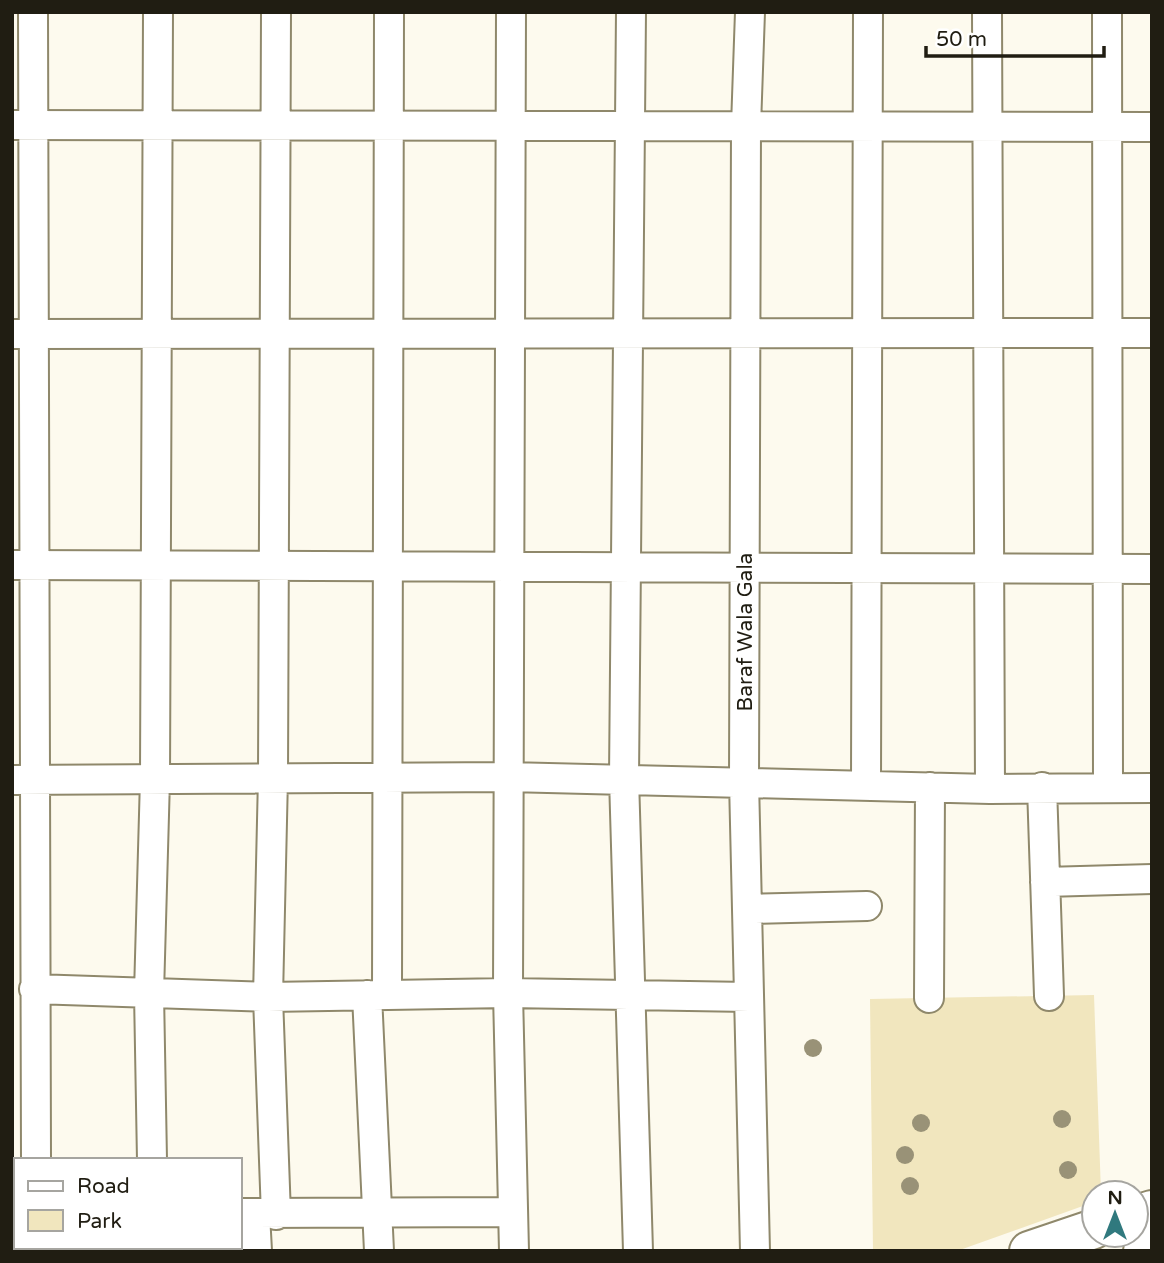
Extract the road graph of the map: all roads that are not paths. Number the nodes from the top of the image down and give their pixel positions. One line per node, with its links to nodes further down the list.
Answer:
1 (33, 12): 11 (street)
2 (158, 12): 12 (street)
3 (276, 12): 13 (street)
4 (389, 12): 14 (street)
5 (511, 12): 15 (street)
6 (631, 12): 16 (street)
7 (750, 12): 17 (street, Baraf Wala Gala)
8 (868, 12): 18 (street)
9 (987, 12): 19 (street)
10 (1107, 12): 20 (street)
11 (24, 124): 12 (street); 28 (street)
12 (158, 124): 13 (street); 29 (street)
13 (276, 125): 14 (street); 30 (street)
14 (389, 125): 15 (street); 31 (street)
15 (511, 125): 16 (street); 32 (street)
16 (629, 125): 17 (street); 22 (street)
17 (746, 126): 18 (street); 23 (street, Baraf Wala Gala)
18 (867, 126): 19 (street); 24 (street)
19 (985, 127): 20 (street); 25 (street)
20 (1106, 127): 21 (street); 26 (street)
21 (1152, 127)
22 (628, 333): 23 (street); 32 (street); 38 (street)
23 (746, 333): 24 (street); 39 (street, Baraf Wala Gala)
24 (866, 333): 25 (street); 40 (street)
25 (987, 333): 26 (street); 43 (street)
26 (1105, 333): 27 (street); 41 (street)
27 (1152, 333)
28 (24, 334): 29 (street); 35 (street)
29 (157, 334): 30 (street); 33 (street)
30 (275, 334): 31 (street); 36 (street)
31 (388, 334): 32 (street); 34 (street)
32 (510, 334): 37 (street)
33 (154, 564): 35 (street); 36 (street); 48 (street)
34 (390, 564): 36 (street); 37 (street); 44 (street)
35 (23, 565): 49 (street)
36 (274, 565): 46 (street)
37 (509, 565): 38 (street); 45 (street)
38 (626, 568): 39 (street); 47 (street)
39 (745, 568): 40 (street); 50 (street, Baraf Wala Gala)
40 (866, 568): 43 (street); 51 (street)
41 (1107, 568): 42 (street); 43 (street); 54 (street)
42 (1152, 569)
43 (988, 570): 56 (street)
44 (388, 776): 45 (street); 46 (street); 64 (street)
45 (508, 776): 47 (street); 63 (street)
46 (273, 777): 48 (street); 66 (street)
47 (624, 778): 50 (street); 67 (street)
48 (155, 779): 49 (street); 62 (street)
49 (23, 780): 61 (street)
50 (744, 781): 51 (street); 60 (street, Baraf Wala Gala)
51 (866, 786): 52 (street)
52 (930, 787): 56 (street); 69 (street)
53 (1042, 787): 54 (street); 56 (street); 58 (street)
54 (1108, 787): 55 (street)
55 (1152, 788)
56 (990, 789)
57 (1152, 879): 58 (street)
58 (1045, 882): 65 (street)
59 (867, 906): 60 (street)
60 (747, 909): 68 (street, Baraf Wala Gala)
61 (34, 989): 62 (street); 70 (street)
62 (149, 993): 66 (street); 71 (street)
63 (508, 993): 64 (street); 67 (street); 73 (street)
64 (377, 994): 66 (street); 72 (street)
65 (1049, 996)
66 (268, 997): 74 (street)
67 (631, 997): 68 (street); 80 (street)
68 (749, 997): 81 (street, Baraf Wala Gala)
69 (929, 998)
70 (36, 1158)
71 (152, 1158)
72 (376, 1211): 73 (street); 74 (street); 78 (street)
73 (513, 1212): 79 (street)
74 (257, 1214): 77 (street)
75 (1080, 1234): 82 (main road)
76 (1152, 1248): 83 (main road)
77 (257, 1251)
78 (379, 1251)
79 (514, 1251)
80 (638, 1251)
81 (755, 1251)
82 (1029, 1251)
83 (1143, 1251)

